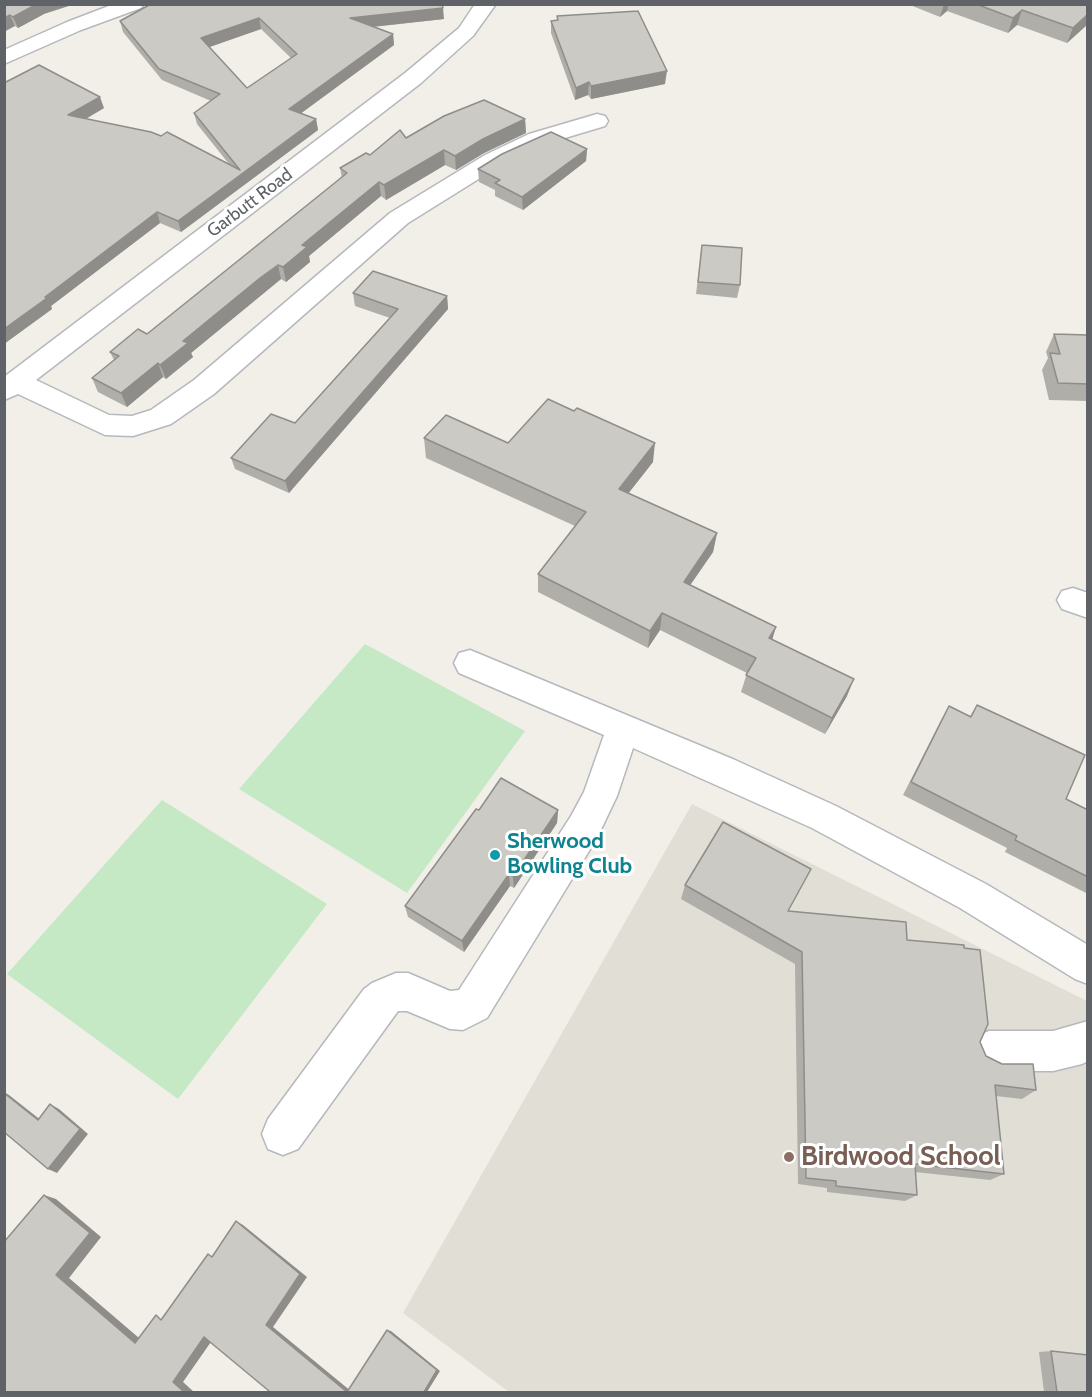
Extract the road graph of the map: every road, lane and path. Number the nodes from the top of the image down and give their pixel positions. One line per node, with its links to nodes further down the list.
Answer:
1 (134, 4): 3 (street)
2 (486, 4): 5 (street, Garbutt Road)
3 (4, 58)
4 (597, 121): 5 (street)
5 (10, 386)
6 (470, 663): 7 (street)
7 (623, 729): 8 (street); 11 (street)
8 (1088, 966)
9 (1088, 1040): 10 (street)
10 (989, 1051)
11 (283, 1134)

